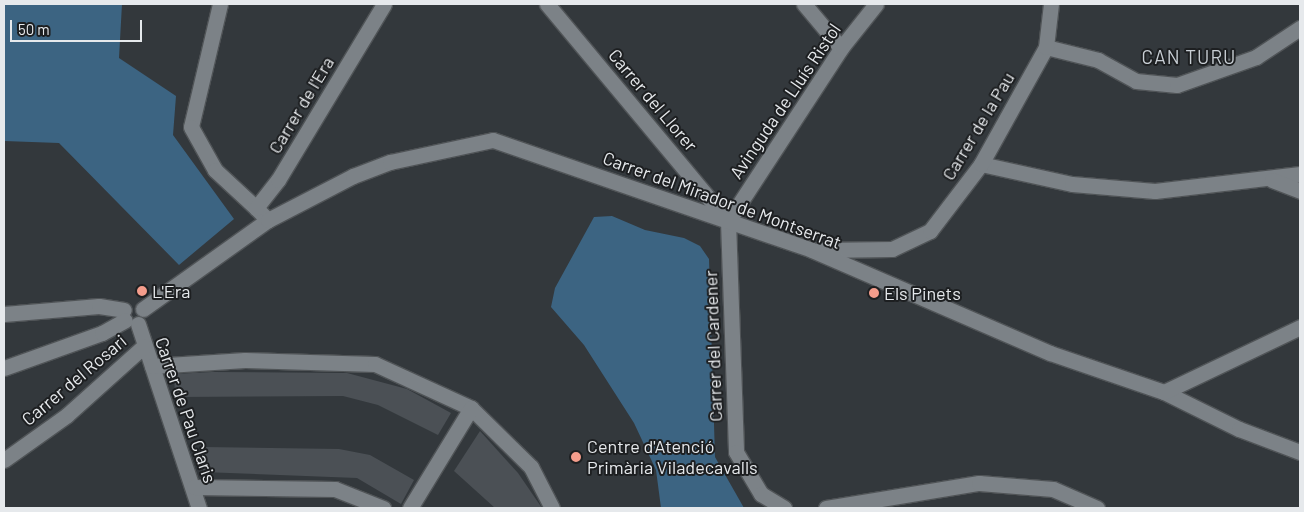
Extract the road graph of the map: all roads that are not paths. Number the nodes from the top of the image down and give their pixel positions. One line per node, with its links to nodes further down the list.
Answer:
1 (220, 4): 14 (street)
2 (384, 4): 14 (street, Carrer de l'Era)
3 (547, 4): 16 (street, Carrer del Llorer)
4 (804, 4): 9 (street)
5 (876, 4): 9 (street, Avinguda de Lluís Ristol)
6 (1051, 4): 8 (street, Carrer de la Pau)
7 (1300, 28): 8 (street)
8 (1046, 47): 10 (street, Carrer de la Pau)
9 (842, 48): 16 (street, Avinguda de Lluís Ristol)
10 (981, 164): 12 (street); 17 (street, Carrer de la Pau)
11 (1300, 174): 12 (street)
12 (1272, 180): 13 (street)
13 (1300, 191)
14 (256, 208): 15 (street)
15 (268, 220): 16 (street, Carrer del Mirador de Montserrat); 19 (street, Carrer del Mirador de Montserrat)
16 (728, 222): 17 (street, Carrer del Mirador de Montserrat); 33 (street, Carrer del Cardener)
17 (812, 250): 24 (street, Carrer del Mirador de Montserrat)
18 (4, 314): 19 (street)
19 (129, 318): 21 (street, Carrer de Pau Claris); 23 (street)
20 (1300, 327): 24 (street)
21 (144, 346): 22 (street, Carrer de Pau Claris); 27 (street, Carrer del Rosari)
22 (152, 366): 25 (street); 28 (street, Carrer de Pau Claris)
23 (4, 368)
24 (1164, 392): 26 (street, Carrer del Mirador de Montserrat)
25 (471, 408): 31 (street); 32 (street)
26 (1300, 452)
27 (4, 460)
28 (194, 487): 29 (street, Carrer de Pau Claris); 30 (street)
29 (199, 508)
30 (383, 508)
31 (410, 508)
32 (552, 508)
33 (784, 508)
34 (826, 508): 35 (street)
35 (1097, 508)

